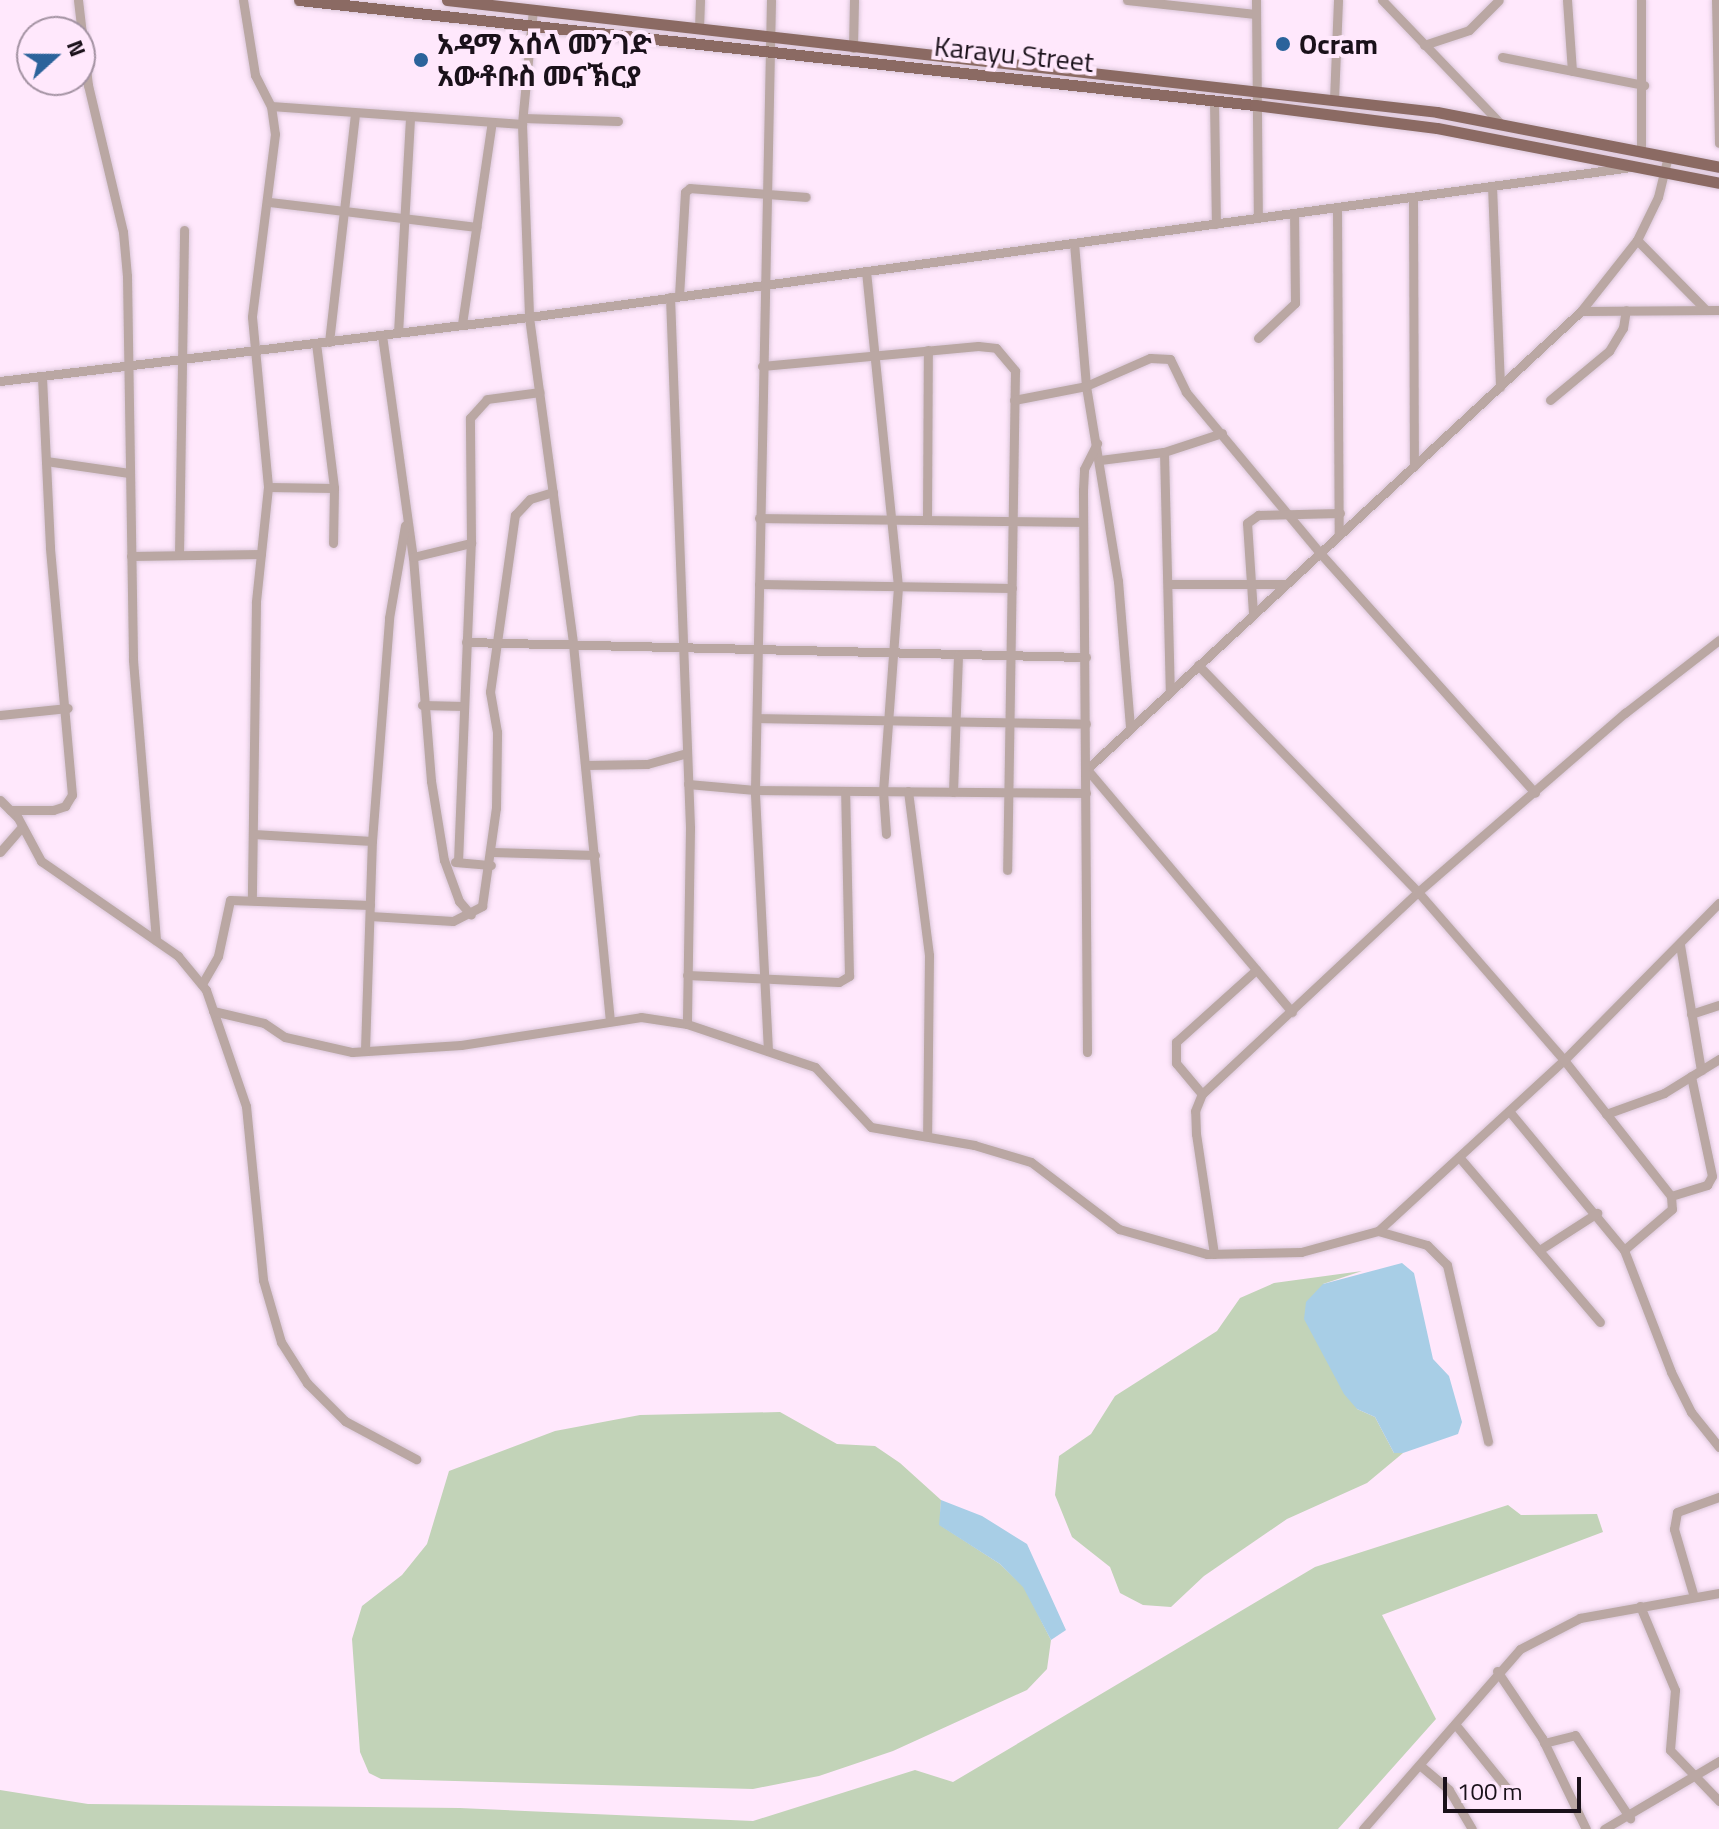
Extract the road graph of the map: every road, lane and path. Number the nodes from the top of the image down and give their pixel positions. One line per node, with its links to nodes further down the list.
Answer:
1 (78, 0): 81 (street)
2 (243, 0): 34 (street)
3 (299, 0): 21 (main road, Karayu Street)
4 (447, 0): 16 (main road, Karayu Street)
5 (700, 0): 22 (street)
6 (771, 0): 23 (street)
7 (854, 0): 25 (street)
8 (1127, 0): 17 (street)
9 (1256, 0): 20 (street)
10 (1338, 0): 32 (street)
11 (1382, 0): 24 (street)
12 (1499, 0): 24 (street)
13 (1567, 0): 28 (street)
14 (1641, 0): 29 (street)
15 (1716, 0): 41 (street)
16 (487, 2): 19 (main road, Karayu Street)
17 (1197, 4): 20 (street)
18 (565, 6): 19 (main road, Karayu Street); 22 (main road, Karayu Street)
19 (533, 9): 21 (street)
20 (1255, 14): 30 (street)
21 (530, 26): 26 (main road, Karayu Street); 37 (street)
22 (699, 29): 23 (main road, Karayu Street)
23 (770, 36): 25 (main road, Karayu Street); 26 (street)
24 (1424, 45): 40 (street)
25 (853, 48): 30 (main road, Karayu Street)
26 (770, 51): 31 (main road, Karayu Street); 49 (street)
27 (1502, 57): 28 (street)
28 (1572, 71): 29 (street)
29 (1644, 85): 42 (street)
30 (1255, 90): 32 (main road, Karayu Street); 33 (street)
31 (1214, 100): 33 (main road, Karayu Street); 58 (street)
32 (1334, 100): 40 (main road, Karayu Street)
33 (1255, 105): 44 (main road, Karayu Street); 57 (street)
34 (271, 106): 35 (street); 52 (street)
35 (355, 115): 36 (street); 54 (street)
36 (410, 120): 39 (street); 56 (street)
37 (522, 121): 38 (street); 39 (street); 70 (street)
38 (618, 121)
39 (492, 122): 59 (street)
40 (1501, 124): 42 (main road, Karayu Street)
41 (1719, 143)
42 (1641, 151): 43 (main road, Karayu Street)
43 (1668, 156): 45 (main road, Karayu Street); 46 (street)
44 (1640, 166): 46 (main road, Karayu Street); 48 (street)
45 (1719, 167)
46 (1667, 171): 47 (main road, Karayu Street); 61 (street)
47 (1719, 183)
48 (1492, 186): 51 (street); 86 (street)
49 (765, 194): 50 (street); 64 (street); 65 (street)
50 (806, 197)
51 (1413, 197): 53 (street); 95 (street)
52 (270, 202): 54 (street); 77 (street)
53 (1337, 207): 55 (street); 101 (street)
54 (343, 210): 56 (street); 75 (street)
55 (1294, 213): 57 (street); 74 (street)
56 (404, 217): 59 (street); 72 (street)
57 (1258, 218): 58 (street)
58 (1216, 224): 62 (street)
59 (476, 227): 71 (street)
60 (184, 230): 80 (street)
61 (1637, 240): 66 (street); 69 (street)
62 (1074, 243): 63 (street); 85 (street)
63 (866, 271): 64 (street); 79 (street)
64 (764, 284): 65 (street); 82 (street)
65 (674, 297): 70 (street); 127 (street)
66 (1705, 309): 67 (street); 68 (street)
67 (1626, 310): 69 (street); 89 (street)
68 (1719, 310)
69 (1581, 311): 86 (street)
70 (529, 317): 71 (street); 87 (street)
71 (462, 324): 72 (street)
72 (398, 333): 73 (street)
73 (382, 335): 75 (street); 100 (street)
74 (1258, 338)
75 (329, 342): 76 (street)
76 (316, 343): 77 (street); 98 (street)
77 (251, 350): 80 (street); 97 (street)
78 (928, 350): 79 (street); 88 (street); 105 (street)
79 (878, 354): 82 (street); 104 (street)
80 (183, 358): 81 (street); 113 (street)
81 (127, 366): 83 (street); 96 (street)
82 (762, 366): 103 (street)
83 (42, 376): 84 (street); 94 (street)
84 (0, 381)
85 (1086, 386): 88 (street); 90 (street); 91 (street)
86 (1500, 387): 95 (street)
87 (540, 392): 99 (street); 110 (street)
88 (1014, 400): 106 (street)
89 (1550, 400)
90 (1222, 433): 92 (street); 102 (street)
91 (1097, 443): 93 (street); 107 (street)
92 (1164, 452): 93 (street); 117 (street)
93 (1100, 460): 144 (street)
94 (46, 461): 96 (street); 137 (street)
95 (1414, 466): 108 (street)
96 (129, 473): 114 (street)
97 (268, 487): 98 (street); 112 (street)
98 (334, 488): 109 (street)
99 (553, 492): 125 (street); 126 (street)
100 (407, 513): 115 (street); 162 (street)
101 (1340, 513): 102 (street); 108 (street)
102 (1290, 515): 111 (street); 120 (street)
103 (759, 518): 104 (street); 116 (street)
104 (892, 520): 105 (street); 119 (street)
105 (927, 520): 106 (street)
106 (1013, 521): 107 (street); 121 (street)
107 (1083, 522): 132 (street)
108 (1339, 535): 111 (street)
109 (333, 543)
110 (471, 543): 115 (street); 124 (street)
111 (1320, 553): 118 (street); 156 (street)
112 (261, 554): 113 (street); 160 (street)
113 (179, 555): 114 (street)
114 (131, 556): 175 (street)
115 (413, 557): 135 (street)
116 (759, 584): 119 (street); 128 (street)
117 (1169, 584): 120 (street); 134 (street)
118 (1286, 584): 120 (street); 122 (street)
119 (898, 587): 121 (street); 129 (street)
120 (1250, 587): 122 (street)
121 (1012, 588): 131 (street)
122 (1253, 613): 133 (street)
123 (1719, 640): 156 (street)
124 (466, 642): 125 (street); 136 (street)
125 (496, 642): 126 (street); 164 (street)
126 (573, 644): 127 (street); 146 (street)
127 (683, 646): 128 (street); 145 (street)
128 (758, 649): 129 (street); 139 (street)
129 (894, 654): 130 (street); 140 (street)
130 (958, 655): 131 (street); 141 (street)
131 (1012, 656): 132 (street); 143 (street)
132 (1086, 657): 142 (street)
133 (1198, 665): 134 (street); 170 (street)
134 (1170, 691): 144 (street)
135 (422, 705): 136 (street); 166 (street)
136 (464, 706): 167 (street)
137 (68, 708): 138 (street); 158 (street)
138 (0, 715)
139 (757, 718): 140 (street); 149 (street)
140 (887, 721): 141 (street); 151 (street)
141 (955, 724): 143 (street); 153 (street)
142 (1086, 724): 143 (street); 147 (street)
143 (1011, 726): 154 (street)
144 (1130, 728): 147 (street)
145 (687, 753): 146 (street); 148 (street)
146 (586, 765): 165 (street)
147 (1087, 769): 155 (street); 177 (street)
148 (688, 784): 149 (street); 178 (street)
149 (755, 790): 150 (street); 179 (street)
150 (845, 791): 151 (street); 179 (street)
151 (883, 791): 152 (street); 161 (street)
152 (908, 791): 153 (street); 197 (street)
153 (953, 792): 154 (street)
154 (1010, 792): 155 (street); 169 (street)
155 (1086, 793): 189 (street)
156 (1535, 793): 170 (street)
157 (0, 800): 158 (street)
158 (10, 810): 159 (street)
159 (22, 827): 163 (street); 175 (street)
160 (253, 834): 162 (street); 171 (street)
161 (886, 834)
162 (372, 841): 173 (street)
163 (0, 852)
164 (492, 852): 165 (street); 168 (street)
165 (595, 855): 185 (street)
166 (444, 860): 167 (street); 174 (street)
167 (458, 862): 168 (street)
168 (491, 865): 174 (street)
169 (1007, 870)
170 (1418, 892): 183 (street); 190 (street)
171 (252, 899): 173 (street); 180 (street)
172 (1719, 903): 176 (street)
173 (370, 911): 174 (street); 187 (street)
174 (471, 915)
175 (156, 940): 180 (street)
176 (1680, 945): 184 (street); 190 (street)
177 (1256, 970): 183 (street); 194 (street)
178 (687, 975): 179 (street); 186 (street)
179 (765, 977): 188 (street)
180 (202, 984): 182 (street)
181 (1719, 1005): 184 (street)
182 (213, 1011): 187 (street); 208 (street)
183 (1292, 1012): 194 (street)
184 (1691, 1014): 192 (street)
185 (610, 1020): 186 (street); 187 (street)
186 (687, 1024): 188 (street)
187 (365, 1050)
188 (768, 1051): 197 (street)
189 (1087, 1052)
190 (1564, 1060): 195 (street); 196 (street)
191 (1718, 1063): 192 (street)
192 (1701, 1070): 193 (street)
193 (1691, 1076): 196 (street); 199 (street)
194 (1202, 1094): 204 (street)
195 (1509, 1111): 198 (street); 200 (street)
196 (1606, 1114): 199 (street)
197 (927, 1136): 204 (street)
198 (1459, 1157): 201 (street); 202 (street)
199 (1671, 1196): 203 (street)
200 (1597, 1213): 202 (street); 203 (street)
201 (1378, 1231): 204 (street); 206 (street)
202 (1541, 1249): 205 (street)
203 (1624, 1250): 207 (street)
204 (1214, 1254)
205 (1600, 1322)
206 (1488, 1441)
207 (1719, 1447)
208 (416, 1459)
209 (1718, 1493): 211 (street)
210 (1719, 1593): 211 (street)
211 (1694, 1597): 212 (street)
212 (1640, 1606): 213 (street); 218 (street)
213 (1497, 1671): 214 (street); 215 (street)
214 (1455, 1724): 217 (street); 219 (street)
215 (1544, 1743): 221 (street); 224 (street)
216 (1719, 1761): 218 (street)
217 (1422, 1767): 222 (street); 223 (street)
218 (1693, 1774): 220 (street); 221 (street)
219 (1510, 1792)
220 (1719, 1801)
221 (1630, 1818): 225 (street)
222 (1363, 1829)
223 (1472, 1829)
224 (1586, 1829)
225 (1604, 1829)

